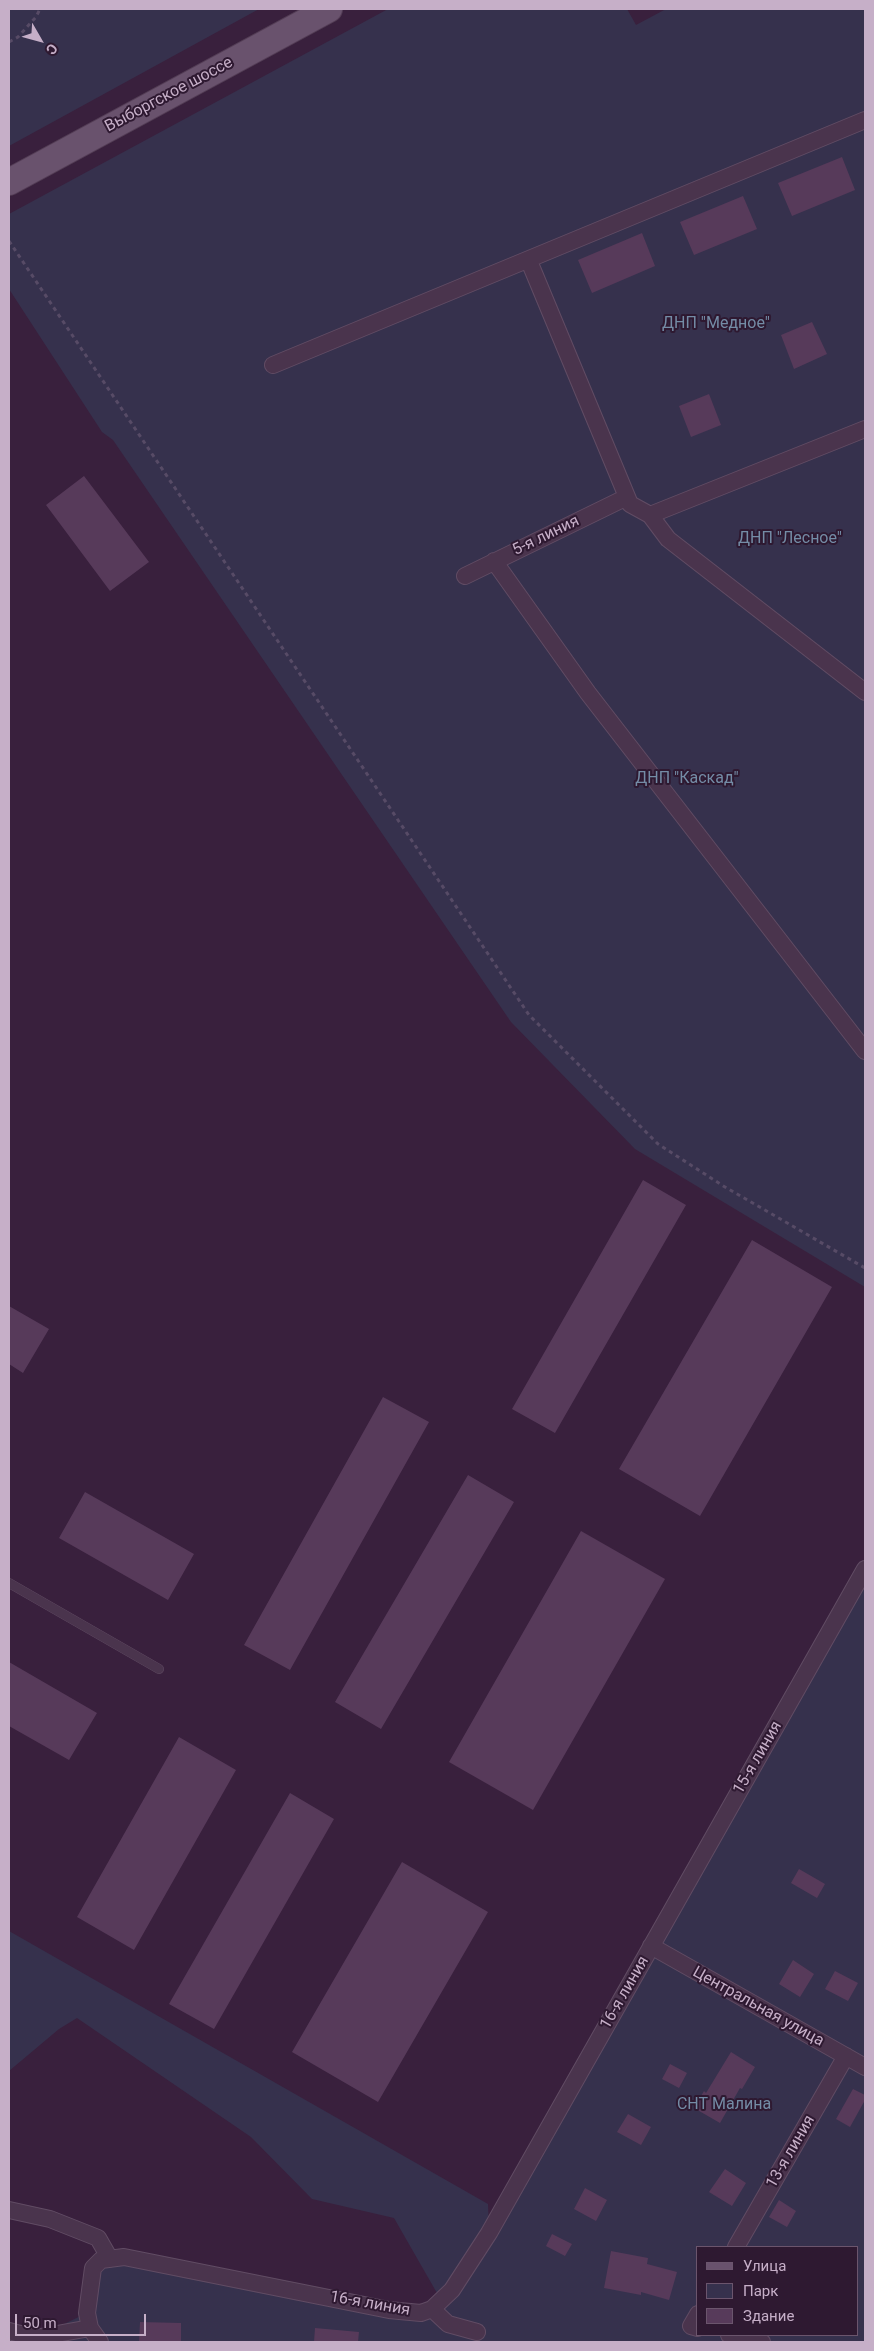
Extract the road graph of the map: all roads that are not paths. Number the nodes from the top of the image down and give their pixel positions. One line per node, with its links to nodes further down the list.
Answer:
1 (329, 9): 3 (main road, Выборгское шоссе)
2 (865, 120): 4 (street)
3 (9, 182)
4 (529, 261): 5 (street); 7 (street)
5 (273, 365)
6 (865, 429): 8 (street)
7 (627, 497): 8 (street); 9 (street, 5-я линия)
8 (650, 515): 11 (street)
9 (494, 561): 10 (street, 5-я линия); 12 (street)
10 (465, 576)
11 (865, 692)
12 (865, 1051)
13 (865, 1569): 16 (street, 15-я линия)
14 (9, 1584): 15 (lane)
15 (159, 1669)
16 (651, 1946): 17 (street, Центральная улица); 22 (street, 16-я линия)
17 (846, 2056): 18 (street, Центральная улица); 20 (street, 13-я линия)
18 (865, 2067)
19 (9, 2210): 21 (street)
20 (737, 2246)
21 (110, 2258): 22 (street, 16-я линия); 25 (street)
22 (432, 2308): 27 (street)
23 (696, 2317): 24 (street)
24 (696, 2327)
25 (90, 2328): 26 (street); 29 (street)
26 (9, 2331)
27 (476, 2332)
28 (734, 2336): 30 (street)
29 (100, 2342)
30 (762, 2342)

